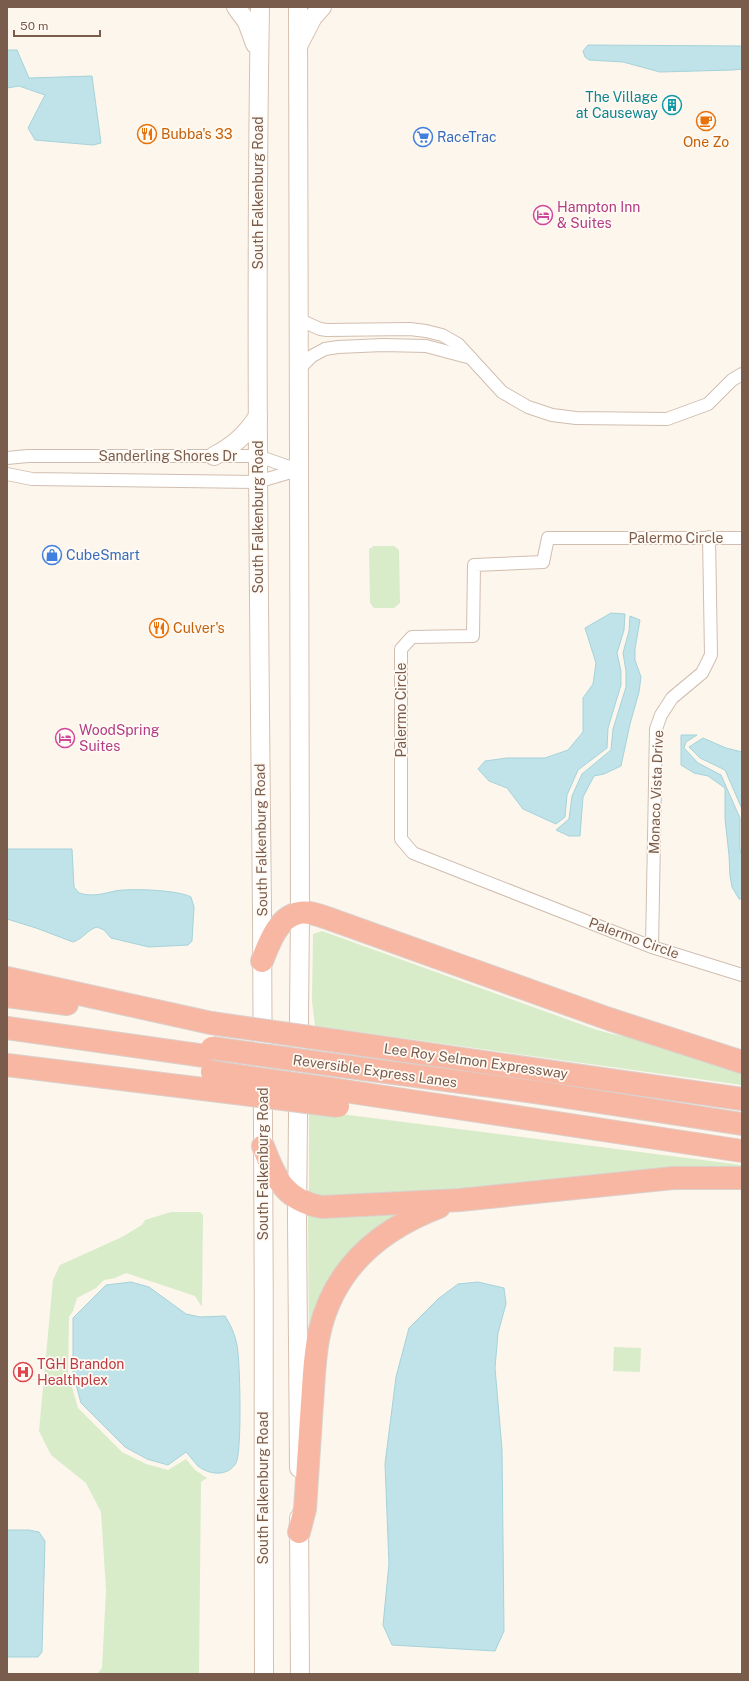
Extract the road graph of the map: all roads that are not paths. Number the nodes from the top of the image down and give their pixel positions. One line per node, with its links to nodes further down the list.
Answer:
1 (236, 7): 6 (street)
2 (260, 7): 6 (street, South Falkenburg Road)
3 (298, 7): 5 (street)
4 (322, 7): 5 (street)
5 (298, 49): 7 (street)
6 (259, 82): 11 (street, South Falkenburg Road)
7 (298, 319): 8 (street); 9 (street)
8 (473, 358): 9 (street); 10 (street)
9 (298, 370): 15 (street)
10 (742, 374)
11 (258, 416): 12 (street); 13 (street, South Falkenburg Road)
12 (214, 456): 13 (street, Sanderling Shores Dr); 14 (street, Sanderling Shores Dr)
13 (258, 456): 15 (street, Sanderling Shores Dr); 17 (street, South Falkenburg Road)
14 (7, 458)
15 (298, 470): 17 (street, Sanderling Shores Dr); 20 (street)
16 (7, 474): 17 (street, Sanderling Shores Dr)
17 (257, 482): 22 (street, South Falkenburg Road)
18 (709, 537): 19 (street, Palermo Circle); 21 (street, Monaco Vista Drive); 21 (street, Palermo Circle)
19 (742, 538)
20 (300, 912): 22 (highway); 30 (highway); 39 (street)
21 (652, 947): 23 (street, Palermo Circle)
22 (262, 961): 36 (street, South Falkenburg Road)
23 (742, 975)
24 (7, 978): 27 (highway)
25 (7, 996): 27 (highway)
26 (7, 1018): 32 (highway)
27 (211, 1023): 34 (highway, Lee Roy Selmon Expressway, bridge)
28 (7, 1028): 32 (highway)
29 (7, 1043): 32 (highway)
30 (742, 1062)
31 (7, 1065): 32 (highway)
32 (212, 1067): 33 (highway, bridge)
33 (341, 1085): 35 (highway, Reversible Express Lanes); 37 (highway)
34 (742, 1099)
35 (742, 1124)
36 (263, 1146): 39 (highway); 42 (street, South Falkenburg Road)
37 (742, 1151)
38 (742, 1178): 40 (highway)
39 (297, 1200): 40 (highway); 41 (street)
40 (460, 1200): 41 (highway)
41 (299, 1532): 43 (street)
42 (264, 1674)
43 (300, 1674)

